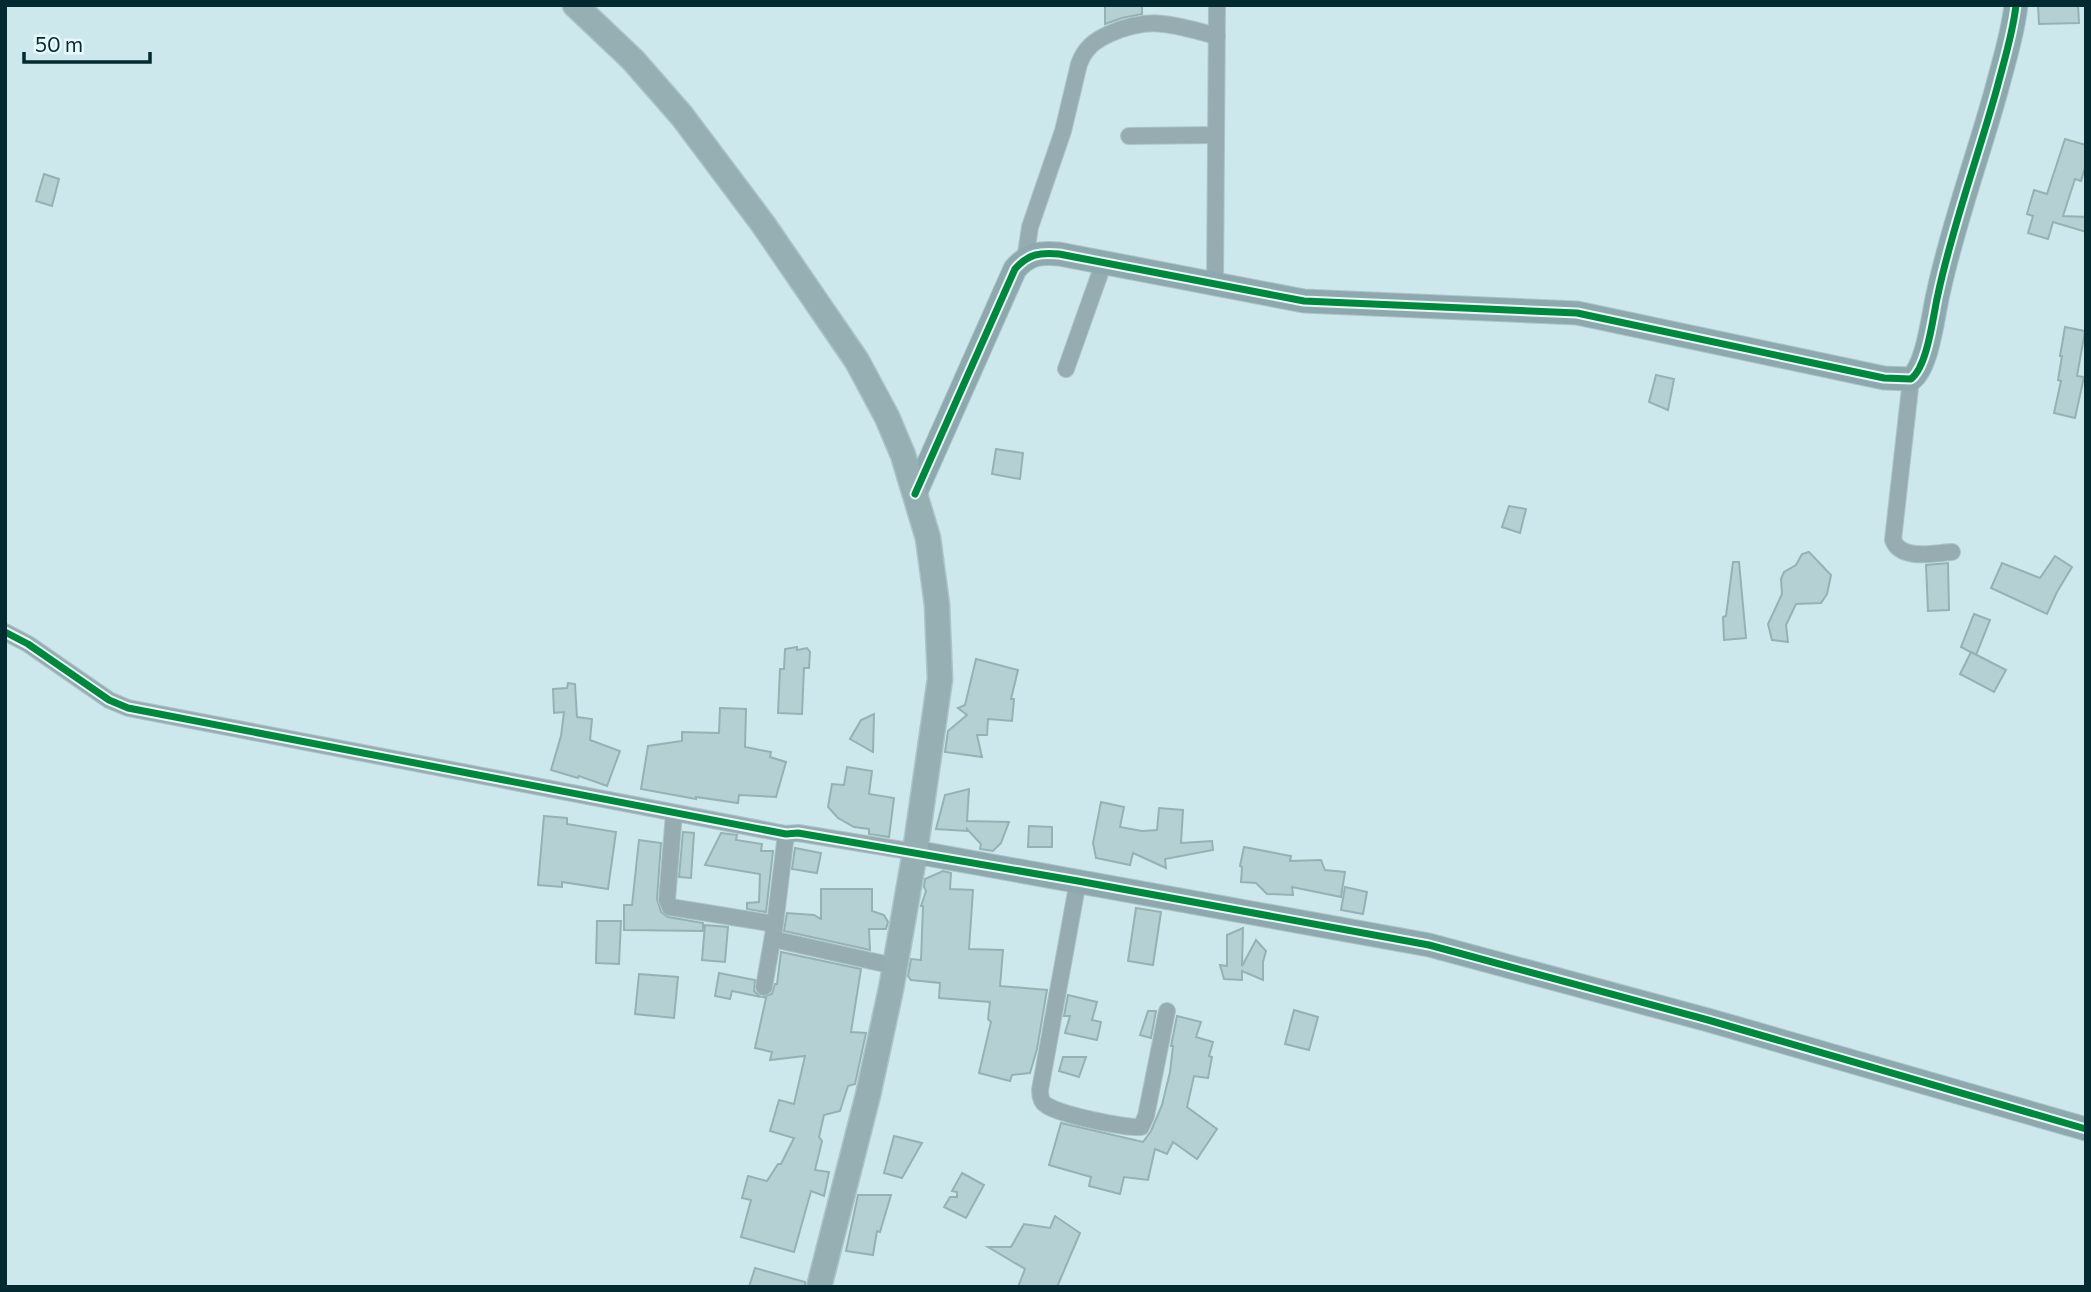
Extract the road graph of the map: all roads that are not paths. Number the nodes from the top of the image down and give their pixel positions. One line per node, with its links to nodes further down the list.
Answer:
1 (575, 5): 12 (main road)
2 (1217, 5): 4 (street)
3 (2016, 5): 11 (street)
4 (1217, 36): 6 (street); 7 (street)
5 (1129, 135): 6 (street)
6 (1216, 135): 9 (street)
7 (1025, 260): 8 (street); 12 (street)
8 (1104, 262): 9 (street); 10 (street)
9 (1215, 284): 11 (street)
10 (1066, 369)
11 (1912, 379): 13 (street)
12 (915, 494): 17 (main road)
13 (1952, 552)
14 (5, 632): 15 (street)
15 (674, 813): 16 (street); 19 (street)
16 (786, 834): 17 (street); 19 (street)
17 (915, 852): 18 (street); 20 (main road)
18 (1078, 881): 22 (street); 23 (street)
19 (774, 932): 20 (street); 21 (street)
20 (894, 966): 24 (main road)
21 (764, 987)
22 (1167, 1011)
23 (2086, 1129)
24 (819, 1287)

